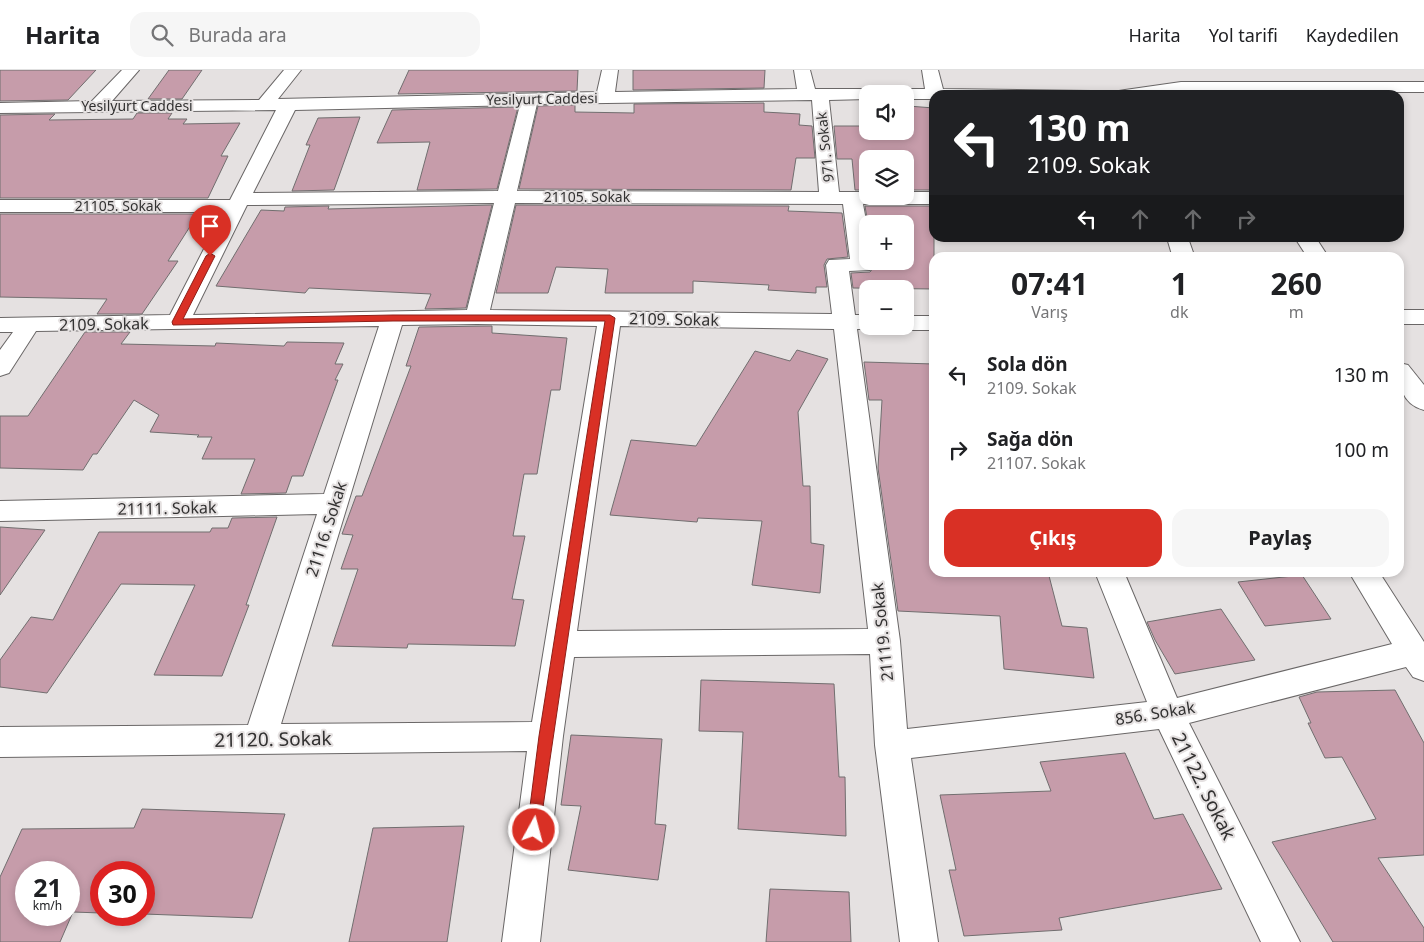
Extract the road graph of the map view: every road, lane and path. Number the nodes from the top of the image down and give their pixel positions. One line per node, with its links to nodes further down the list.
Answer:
1 (131, 70): 18 (street)
2 (292, 70): 19 (street)
3 (610, 70): 16 (street)
4 (802, 70): 14 (street, 971. Sokak)
5 (930, 70): 9 (street)
6 (1172, 70): 7 (street)
7 (1181, 87): 10 (street); 11 (street)
8 (1424, 87): 12 (street)
9 (935, 90)
10 (1160, 90)
11 (1208, 90)
12 (1269, 90)
13 (929, 93): 14 (street, Yesilyurt Caddesi)
14 (813, 94): 16 (street, Yesilyurt Caddesi); 24 (street, 971. Sokak)
15 (530, 98): 16 (street, Yesilyurt Caddesi); 17 (street, Yesilyurt Caddesi); 21 (street)
16 (605, 98)
17 (288, 105): 19 (street, Yesilyurt Caddesi); 25 (street)
18 (98, 106): 19 (street, Yesilyurt Caddesi); 20 (street, Yesilyurt Caddesi)
19 (264, 106)
20 (0, 108)
21 (505, 197): 24 (street, 21105. Sokak); 25 (street, 21105. Sokak); 27 (street)
22 (852, 198): 23 (street, 21105. Sokak); 24 (street, 21105. Sokak); 33 (street, 21119. Sokak)
23 (929, 198)
24 (830, 199)
25 (238, 203): 26 (street, 21105. Sokak); 32 (street)
26 (0, 206)
27 (477, 317): 30 (street, 2109. Sokak); 31 (street, 2109. Sokak)
28 (1404, 317): 29 (street)
29 (1424, 317)
30 (393, 318): 32 (street, 2109. Sokak); 41 (street, 21116. Sokak)
31 (610, 318): 33 (street, 2109. Sokak); 46 (street)
32 (176, 322): 37 (street, 2109. Sokak)
33 (856, 322): 45 (street, 21119. Sokak)
34 (914, 323): 35 (street)
35 (929, 323)
36 (0, 325): 37 (street, 2109. Sokak)
37 (29, 325): 38 (street)
38 (0, 368)
39 (1404, 377): 40 (street)
40 (1424, 402)
41 (334, 504): 42 (street, 21111. Sokak); 50 (street, 21116. Sokak)
42 (0, 511)
43 (1110, 577): 48 (street, 21122. Sokak)
44 (1366, 577): 47 (street)
45 (885, 641): 46 (street); 52 (street, 21119. Sokak)
46 (560, 644): 49 (street)
47 (1419, 660): 48 (street, 856. Sokak)
48 (1168, 714): 52 (street, 856. Sokak); 55 (street, 21122. Sokak)
49 (546, 736): 50 (street, 21120. Sokak); 53 (street)
50 (260, 739): 51 (street, 21120. Sokak)
51 (0, 742)
52 (892, 746): 54 (street, 21119. Sokak)
53 (521, 942)
54 (919, 942)
55 (1281, 942)

